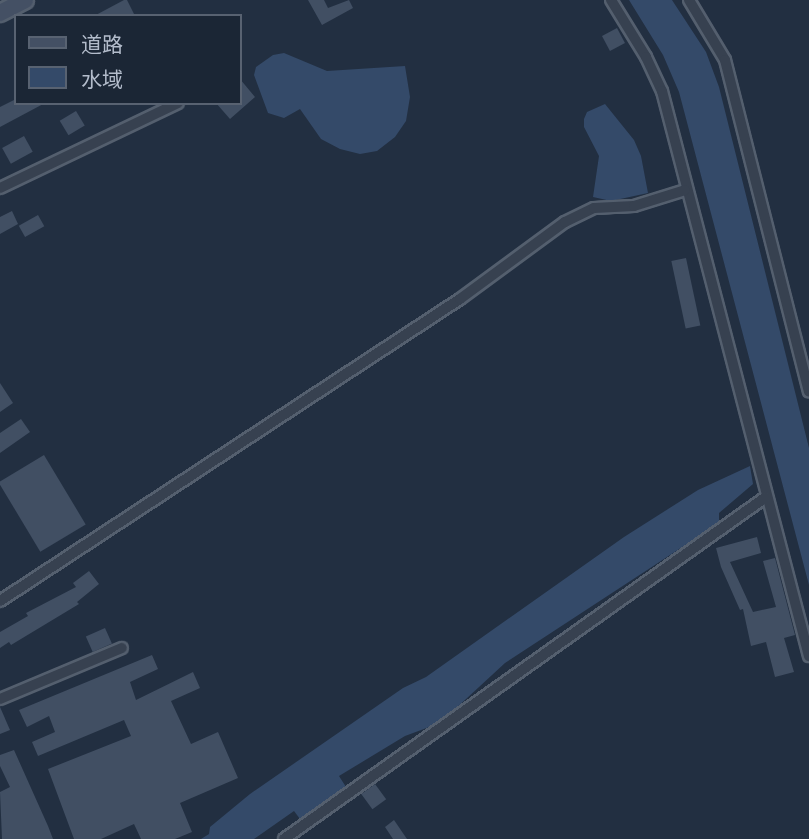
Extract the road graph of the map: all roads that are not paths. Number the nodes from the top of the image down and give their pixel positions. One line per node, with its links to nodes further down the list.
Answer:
1 (25, 0): 4 (main road)
2 (611, 0): 7 (street)
3 (690, 0): 8 (street)
4 (0, 13)
5 (174, 105): 6 (street)
6 (0, 188)
7 (685, 190): 9 (street); 10 (street)
8 (809, 392)
9 (766, 496): 12 (street); 14 (street)
10 (0, 601)
11 (121, 648): 13 (street)
12 (809, 656)
13 (0, 699)
14 (284, 839)

